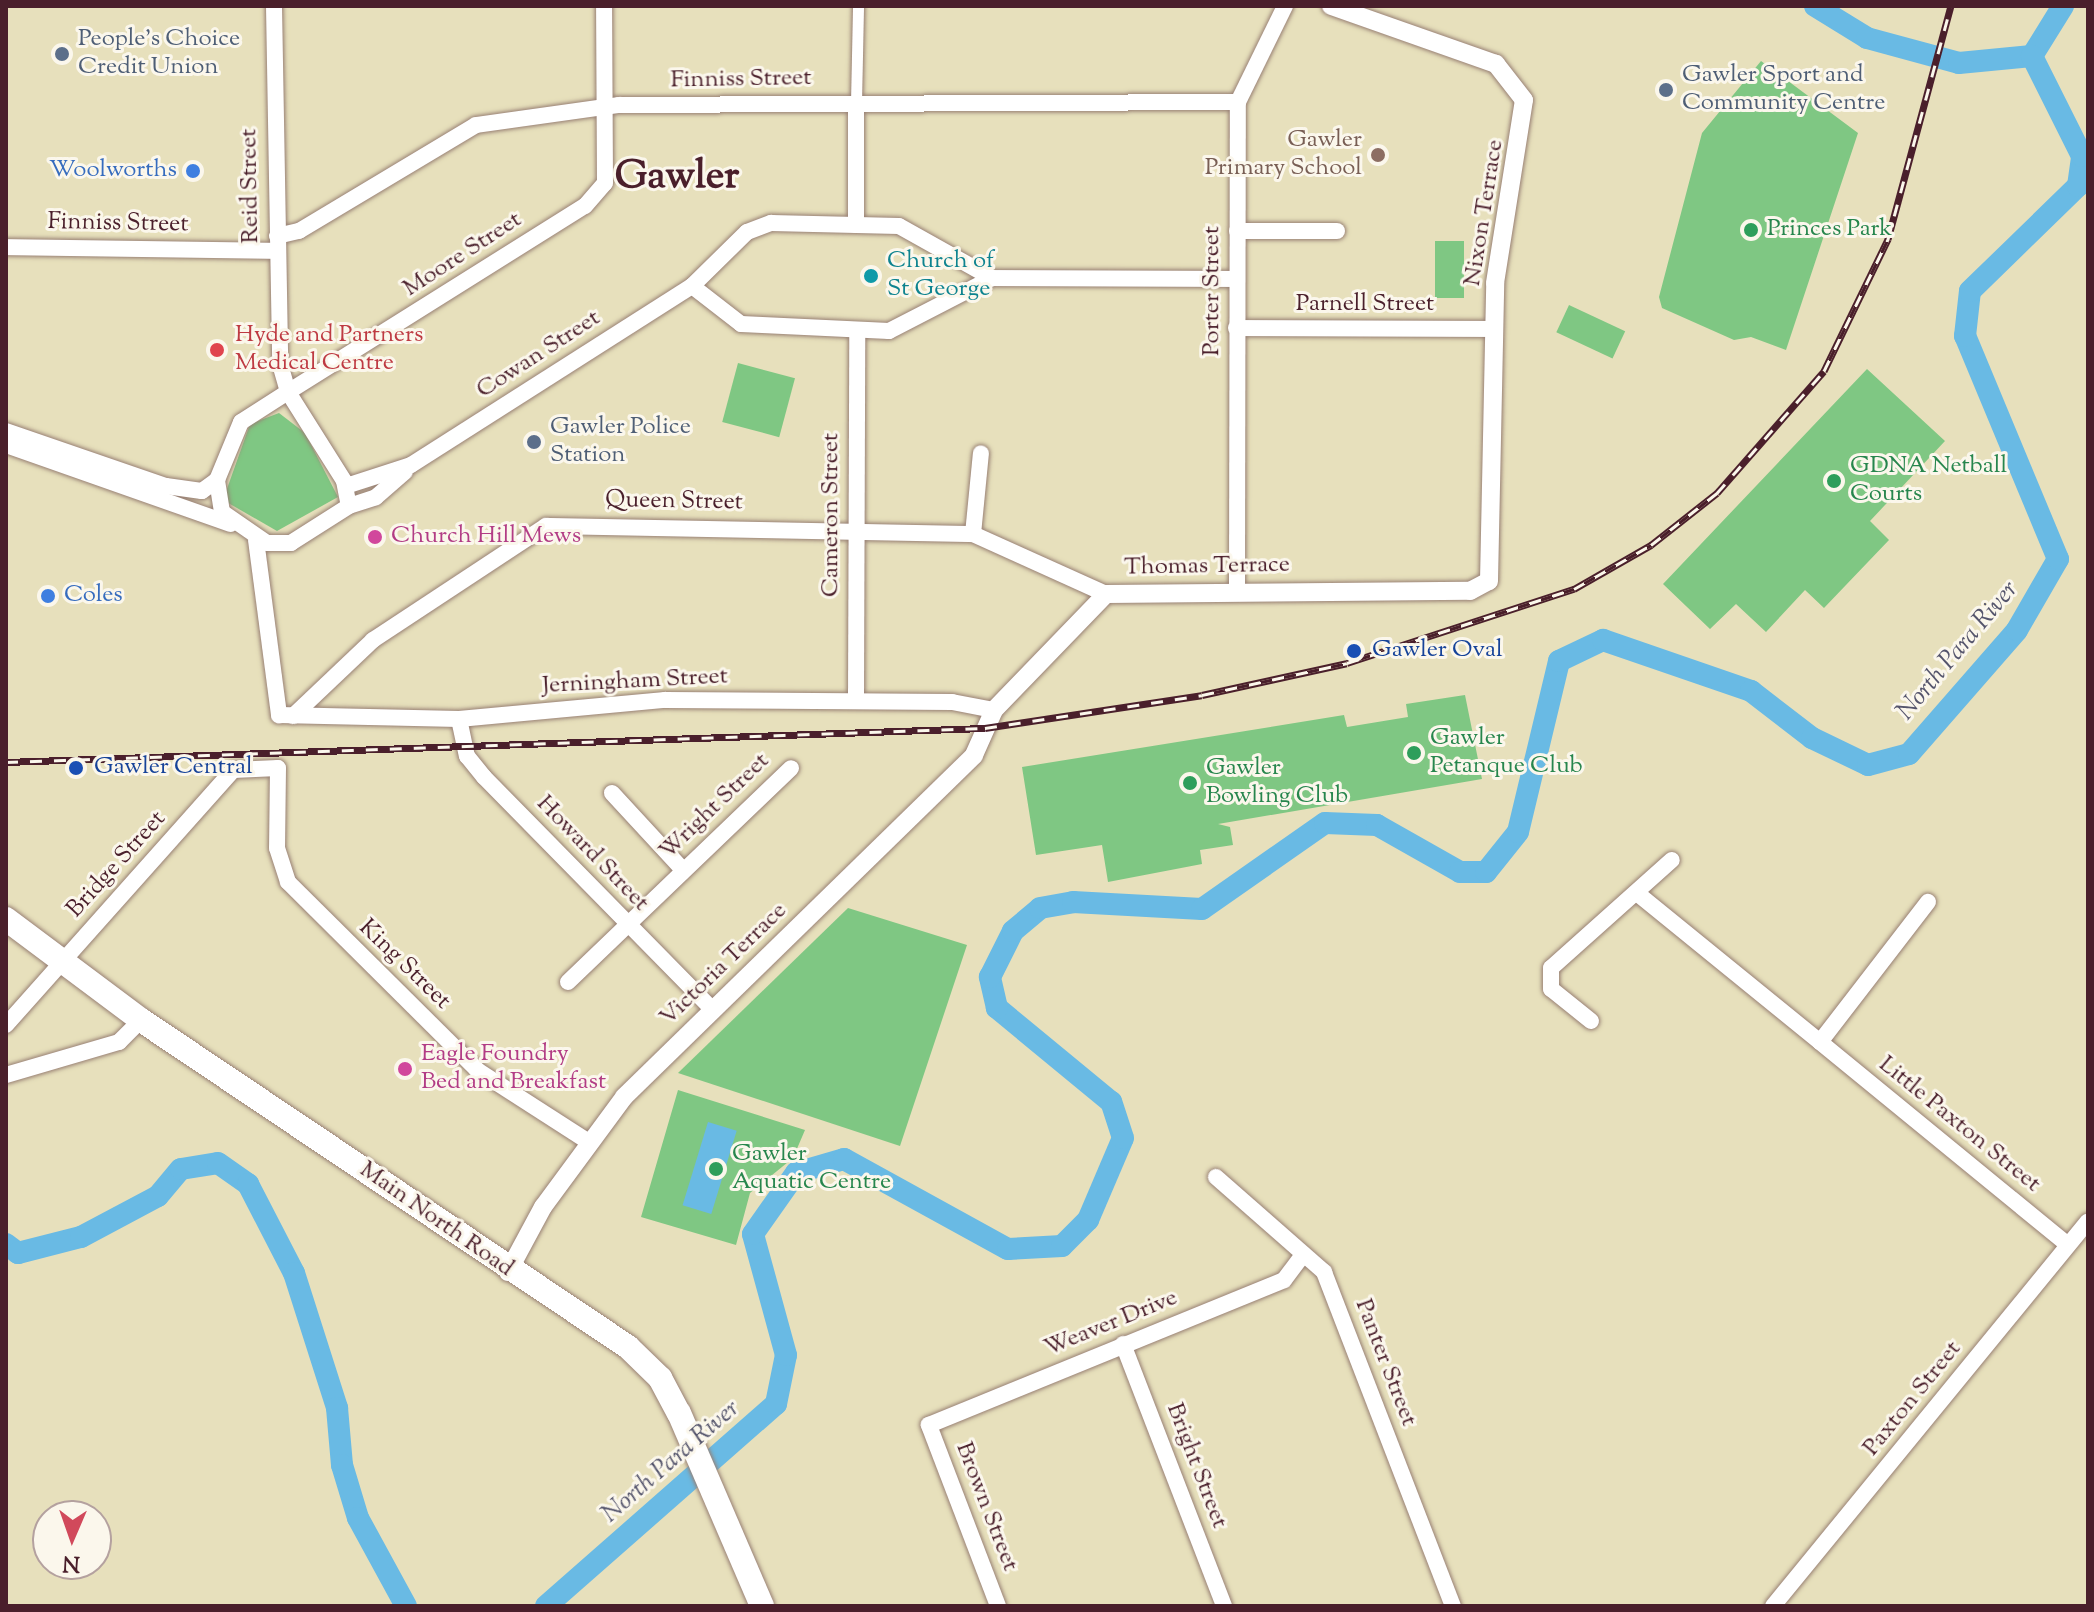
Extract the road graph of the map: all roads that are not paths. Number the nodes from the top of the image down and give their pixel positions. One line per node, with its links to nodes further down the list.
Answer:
1 (274, 6): 12 (street, Reid Street)
2 (604, 6): 8 (street)
3 (858, 6): 7 (street)
4 (1285, 6): 6 (street, Porter Street)
5 (1331, 6): 18 (street, Nixon Terrace)
6 (1238, 102): 7 (street, Finniss Street); 10 (street, Porter Street)
7 (856, 103): 8 (street, Finniss Street); 9 (street)
8 (605, 108): 12 (street, Finniss Street); 21 (street, Moore Street)
9 (856, 225): 14 (street, Cowan Street); 16 (street, Cowan Street)
10 (1237, 231): 11 (street); 15 (street, Porter Street)
11 (1337, 231)
12 (277, 243): 13 (street, Finniss Street); 20 (street, Reid Street)
13 (6, 247)
14 (992, 278): 15 (street); 19 (street)
15 (1236, 279): 17 (street, Porter Street)
16 (692, 286): 19 (street); 28 (street, Cowan Street)
17 (1236, 328): 18 (street, Parnell Street); 36 (street, Porter Street)
18 (1494, 329): 37 (street, Nixon Terrace)
19 (857, 330): 33 (street, Cameron Street)
20 (280, 364): 22 (street, Reid Street); 23 (street, Reid Street)
21 (326, 371): 22 (street, Moore Street); 24 (street, Moore Street)
22 (288, 392): 23 (street); 24 (street)
23 (266, 404): 29 (street)
24 (308, 419): 30 (street)
25 (6, 431): 29 (street)
26 (6, 445): 32 (street)
27 (981, 453): 34 (street)
28 (411, 465): 30 (street, Cowan Street); 31 (street, Cowan Street)
29 (217, 480): 32 (street)
30 (346, 486): 31 (street)
31 (349, 506): 35 (street)
32 (235, 527): 35 (street)
33 (855, 529): 34 (street, Queen Street); 39 (street, Cameron Street); 41 (street, Queen Street)
34 (973, 534): 38 (street, Queen Street)
35 (256, 540): 41 (street)
36 (1237, 588): 37 (street, Thomas Terrace); 38 (street, Thomas Terrace)
37 (1470, 591)
38 (1106, 594): 40 (street, Thomas Terrace)
39 (856, 700): 40 (street, Jerningham Street); 42 (street, Jerningham Street)
40 (994, 710): 54 (street, Victoria Terrace)
41 (286, 716): 42 (street, Jerningham Street)
42 (459, 719): 51 (street, Howard Street)
43 (278, 768): 52 (street, Bridge Street); 60 (street, King Street)
44 (791, 768): 47 (street, Wright Street)
45 (612, 793): 47 (street)
46 (1672, 860): 48 (street)
47 (683, 870): 51 (street, Wright Street)
48 (1638, 894): 56 (street); 58 (street, Little Paxton Street)
49 (1928, 902): 58 (street)
50 (6, 919): 52 (main road, Main North Road)
51 (627, 924): 53 (street, Wright Street); 54 (street, Howard Street)
52 (63, 962): 55 (main road, Main North Road); 57 (street, Bridge Street)
53 (568, 982)
54 (713, 1010): 60 (street, Victoria Terrace)
55 (141, 1020): 59 (street); 65 (main road, Main North Road)
56 (1591, 1021)
57 (6, 1025)
58 (1820, 1042): 63 (street, Little Paxton Street)
59 (6, 1075)
60 (587, 1141): 65 (street, Victoria Terrace)
61 (1216, 1177): 64 (street, Panter Street)
62 (2088, 1221): 63 (street, Paxton Street)
63 (2068, 1245): 72 (street, Paxton Street)
64 (1302, 1256): 66 (street, Weaver Drive); 71 (street, Panter Street)
65 (508, 1272): 68 (main road, Main North Road)
66 (1123, 1344): 67 (street, Weaver Drive); 70 (street, Bright Street)
67 (929, 1425): 69 (street, Brown Street)
68 (759, 1600)
69 (998, 1606)
70 (1224, 1606)
71 (1453, 1606)
72 (1773, 1606)

